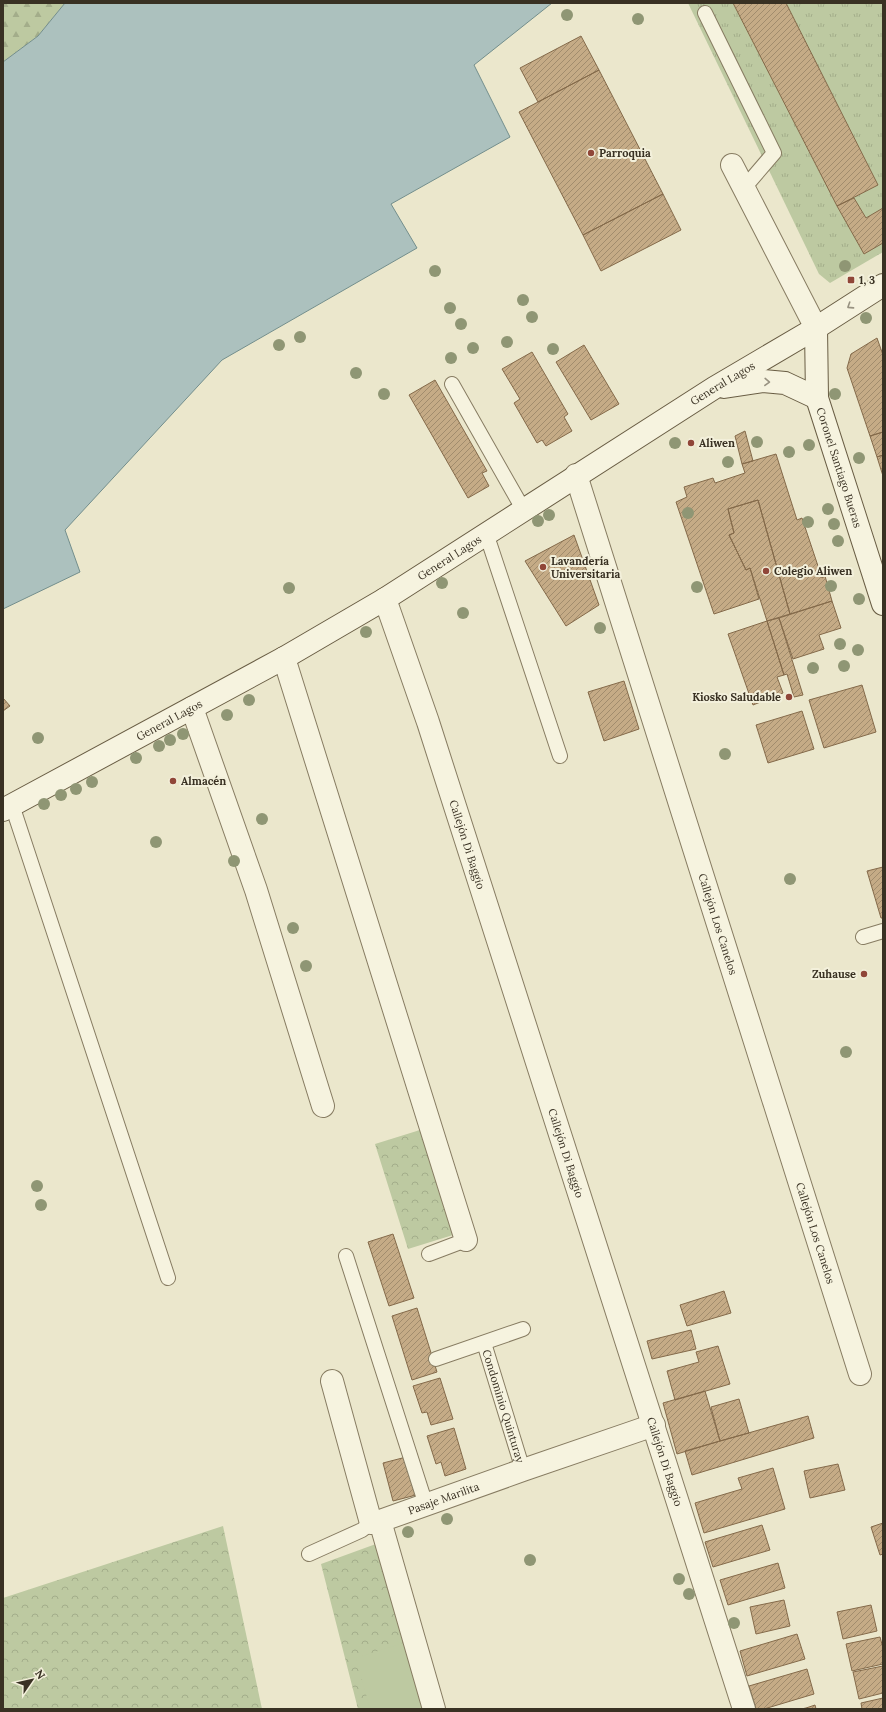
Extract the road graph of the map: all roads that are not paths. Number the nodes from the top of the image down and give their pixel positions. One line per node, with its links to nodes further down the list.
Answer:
1 (705, 12): 3 (lane)
2 (732, 164): 3 (street)
3 (744, 188): 5 (street)
4 (883, 285): 5 (street, General Lagos, one-way to 5)
5 (816, 328): 7 (street, General Lagos); 8 (street, Coronel Santiago Bueras)
6 (452, 384): 10 (lane)
7 (714, 388): 8 (street, one-way to 8); 9 (street, General Lagos)
8 (817, 398): 13 (street, Coronel Santiago Bueras)
9 (576, 475): 10 (street, General Lagos); 28 (street, Callejón Los Canelos)
10 (524, 509): 11 (street, General Lagos)
11 (486, 533): 12 (street, General Lagos); 16 (lane)
12 (385, 599): 14 (street, General Lagos); 30 (street, Callejón Di Baggio)
13 (883, 604)
14 (284, 658): 15 (street, General Lagos); 21 (street)
15 (192, 708): 17 (street, General Lagos); 20 (street)
16 (560, 756)
17 (8, 807): 24 (lane)
18 (883, 931): 19 (lane)
19 (863, 938)
20 (323, 1106)
21 (466, 1240): 22 (lane)
22 (429, 1254)
23 (346, 1256): 32 (lane)
24 (168, 1278)
25 (523, 1329): 26 (lane)
26 (484, 1343): 27 (lane); 31 (lane, Condominio Quinturay)
27 (436, 1359)
28 (860, 1374)
29 (332, 1381): 33 (street)
30 (654, 1425): 31 (street, Pasaje Marilita); 36 (street, Callejón Di Baggio)
31 (523, 1470): 32 (street, Pasaje Marilita)
32 (426, 1505): 33 (street, Pasaje Marilita)
33 (376, 1522): 34 (lane); 35 (street)
34 (309, 1554)
35 (434, 1709)
36 (744, 1709)

